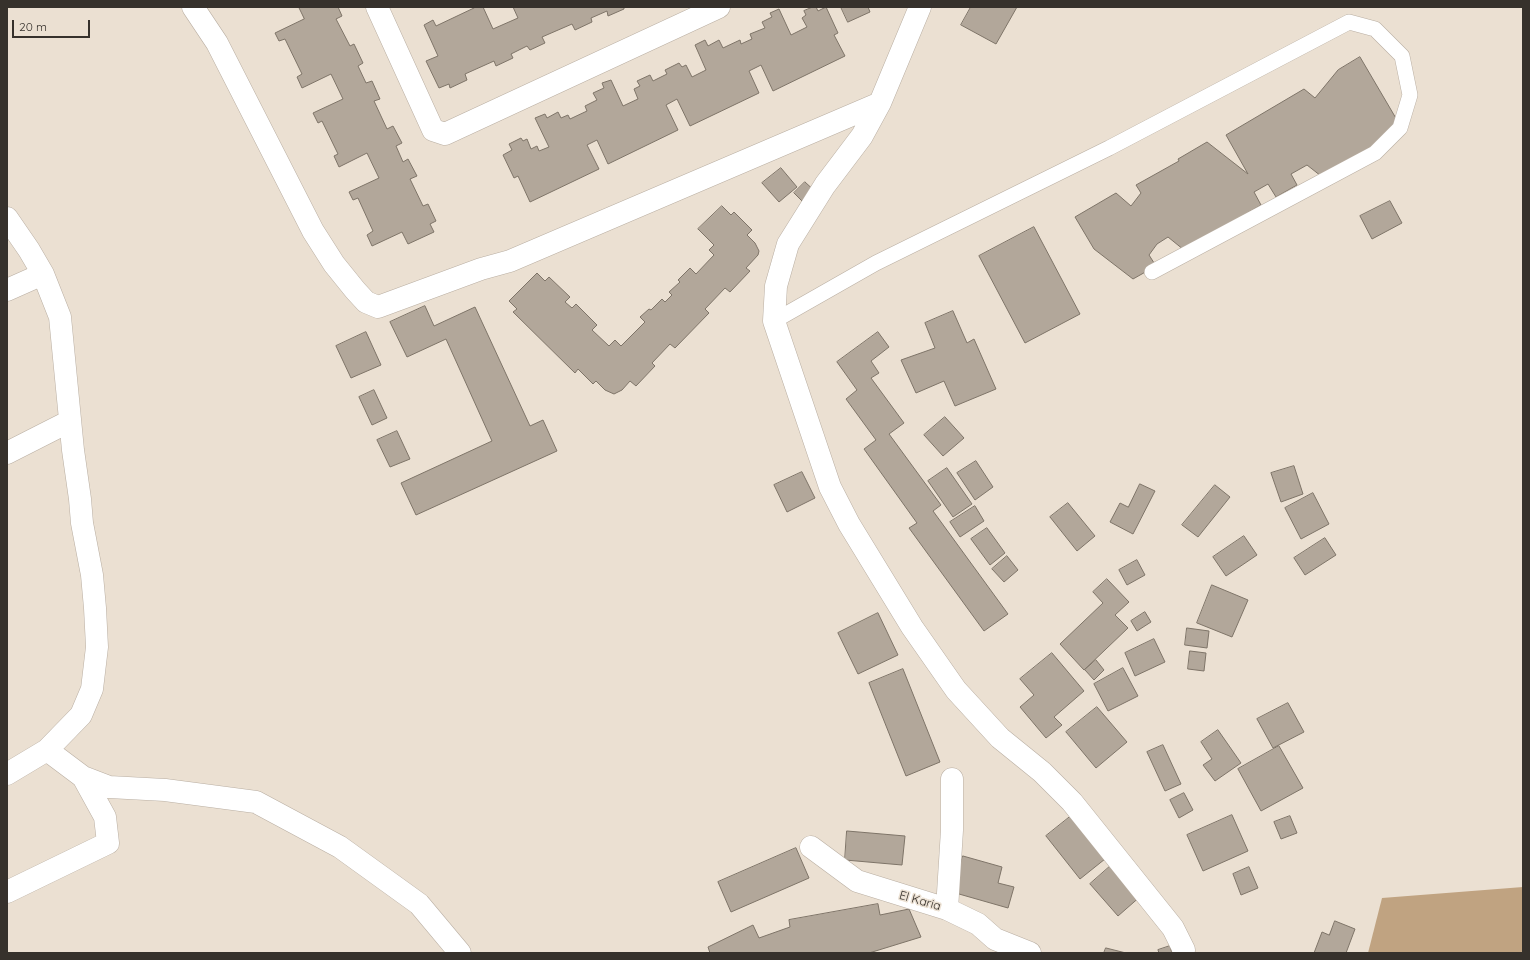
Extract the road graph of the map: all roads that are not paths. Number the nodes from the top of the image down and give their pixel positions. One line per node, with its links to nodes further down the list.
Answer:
1 (194, 7): 6 (street)
2 (376, 7): 3 (street)
3 (719, 7)
4 (920, 7): 5 (street)
5 (880, 103): 6 (street); 7 (street)
6 (836, 121): 7 (street)
7 (862, 136): 12 (street)
8 (7, 218): 10 (street)
9 (1152, 272): 12 (lane)
10 (43, 274): 11 (street); 13 (street)
11 (7, 290)
12 (774, 320): 24 (street)
13 (70, 421): 14 (street); 15 (street)
14 (7, 454)
15 (47, 750): 16 (street); 17 (street)
16 (7, 774)
17 (82, 777): 20 (street); 22 (street)
18 (952, 779): 21 (street)
19 (812, 847): 21 (street, El Karia)
20 (7, 892)
21 (946, 909): 23 (street, El Karia)
22 (460, 953)
23 (1030, 953)
24 (1183, 953)

